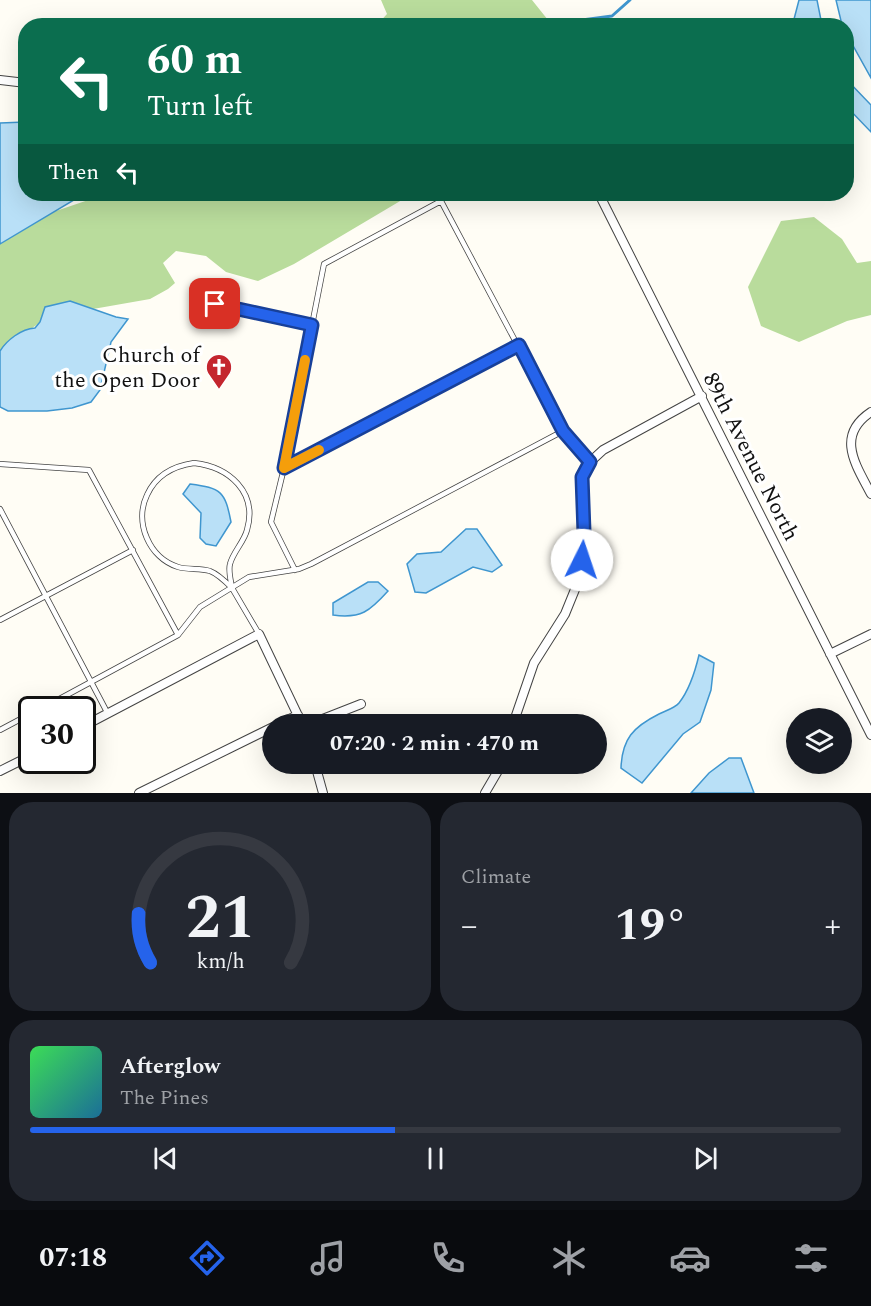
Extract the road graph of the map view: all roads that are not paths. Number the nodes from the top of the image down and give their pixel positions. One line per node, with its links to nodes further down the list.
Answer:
1 (0, 80): 2 (street)
2 (18, 82)
3 (603, 201): 7 (street, 89th Avenue North)
4 (195, 299): 5 (lane)
5 (312, 325): 6 (lane); 12 (lane)
6 (519, 345): 9 (lane); 12 (lane)
7 (702, 396): 10 (street); 23 (street, 89th Avenue North)
8 (871, 412): 13 (street)
9 (563, 431): 10 (lane); 16 (lane)
10 (590, 462): 30 (street)
11 (0, 464): 15 (lane)
12 (284, 468): 16 (lane)
13 (871, 494)
14 (0, 509): 18 (lane)
15 (133, 550): 18 (lane); 22 (lane)
16 (295, 570): 17 (lane)
17 (232, 588): 17 (lane); 20 (lane); 22 (lane)
18 (45, 596): 19 (lane); 24 (lane)
19 (0, 621)
20 (259, 634): 27 (street); 28 (street)
21 (871, 634): 23 (street)
22 (178, 635): 24 (lane)
23 (830, 654): 35 (street, 89th Avenue North)
24 (91, 681): 25 (lane); 27 (lane)
25 (64, 696)
26 (361, 704): 29 (street)
27 (108, 714): 32 (street)
28 (298, 714)
29 (336, 714)
30 (516, 714)
31 (18, 720): 33 (lane)
32 (96, 720)
33 (0, 730)
34 (262, 732): 40 (street)
35 (871, 735)
36 (18, 762): 37 (street)
37 (0, 771)
38 (318, 774): 41 (street)
39 (496, 774): 42 (street)
40 (139, 793)
41 (323, 793)
42 (485, 793)

